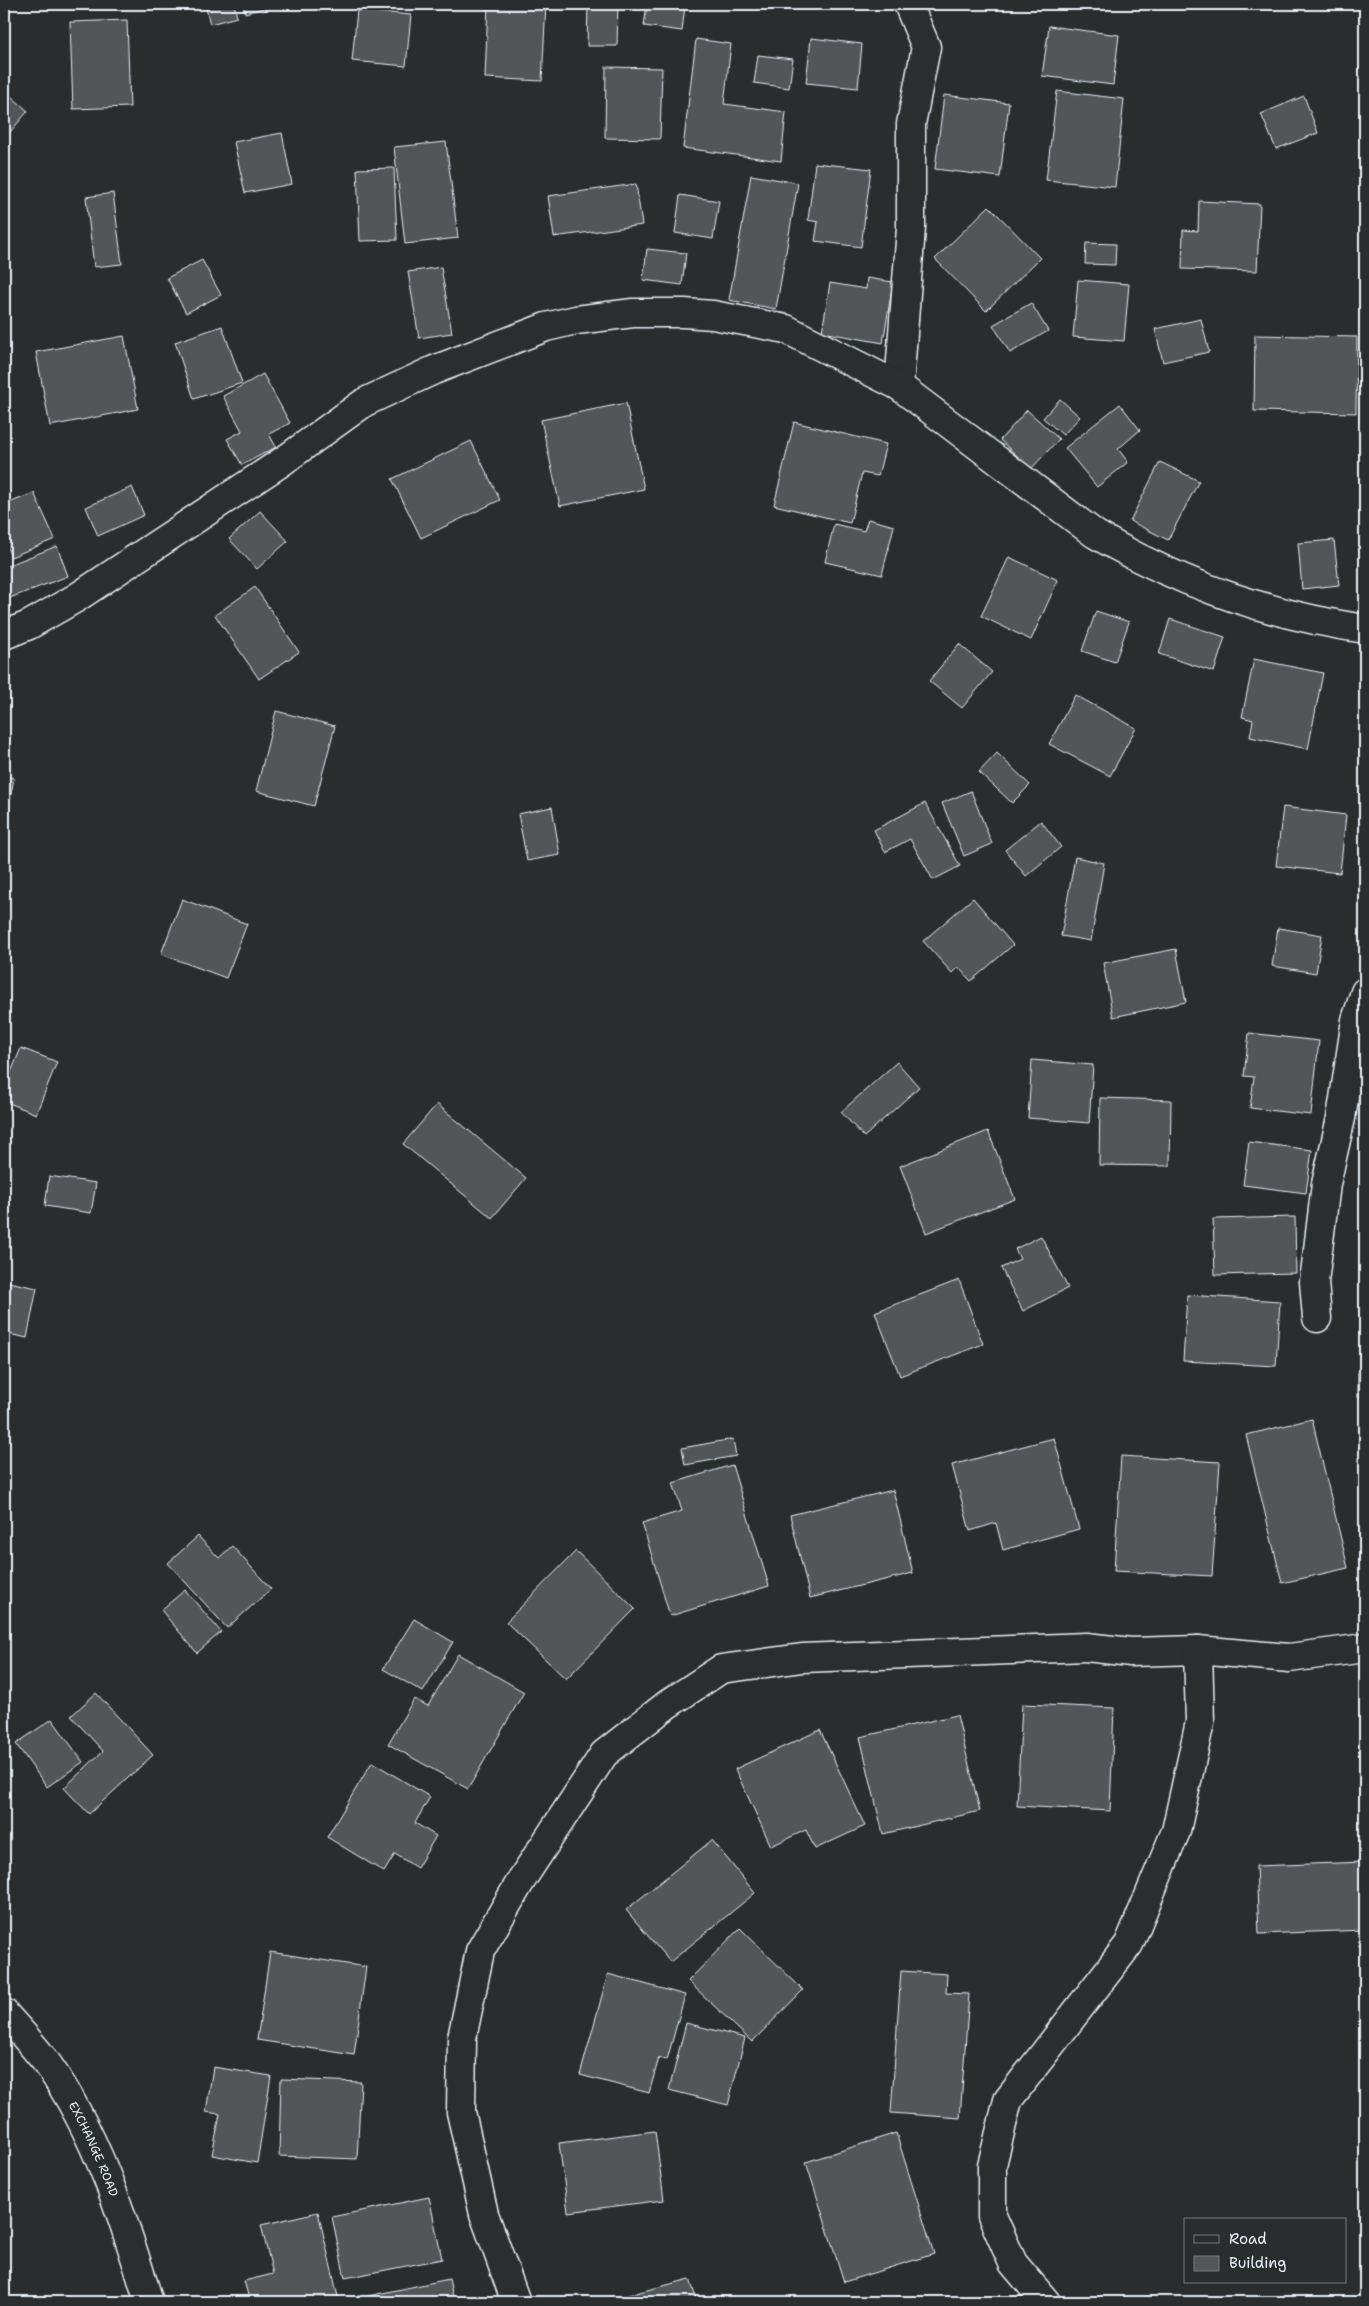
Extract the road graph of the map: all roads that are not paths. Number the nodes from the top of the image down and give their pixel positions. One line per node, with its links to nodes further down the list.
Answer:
1 (908, 4): 2 (street)
2 (899, 386): 3 (street); 4 (street)
3 (1365, 629)
4 (4, 635)
5 (1365, 992): 6 (street)
6 (1317, 1318)
7 (1365, 1648): 8 (street)
8 (1198, 1650): 11 (street); 12 (street)
9 (4, 2013): 10 (street, EXCHANGE ROAD)
10 (149, 2302)
11 (516, 2302)
12 (1046, 2302)

